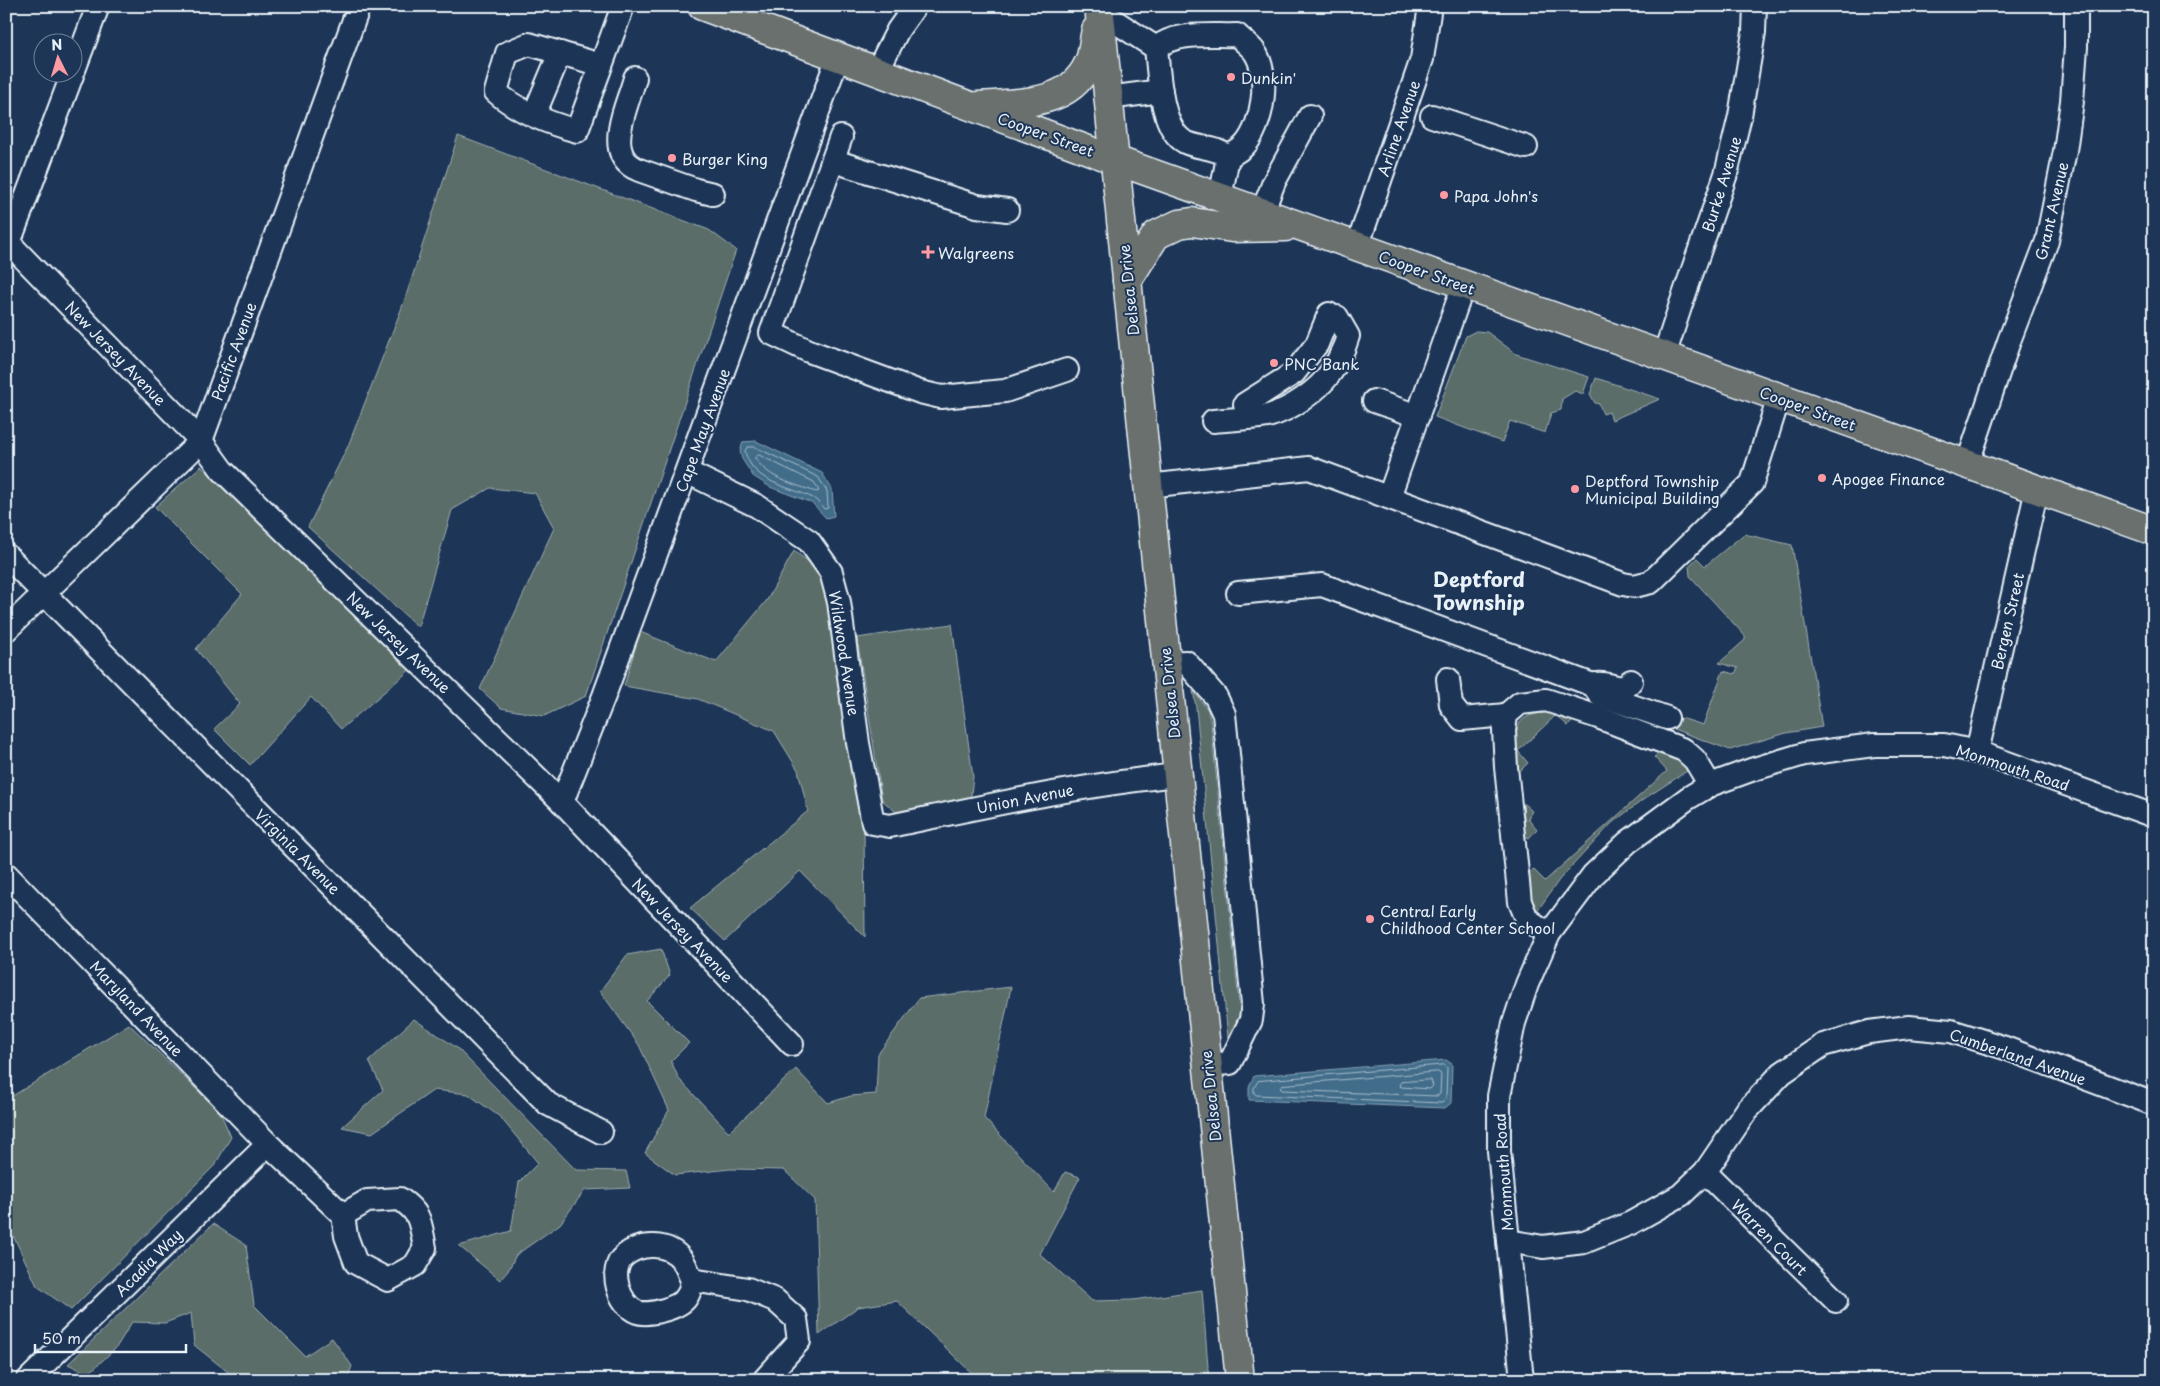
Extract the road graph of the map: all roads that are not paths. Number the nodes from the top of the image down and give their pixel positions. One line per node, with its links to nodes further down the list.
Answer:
1 (98, 6): 32 (street)
2 (359, 6): 43 (street, Pacific Avenue)
3 (623, 6): 13 (street)
4 (702, 6): 12 (main road, Cooper Street)
5 (915, 6): 14 (street)
6 (1430, 6): 33 (street, Arline Avenue)
7 (1755, 6): 37 (street, Burke Avenue)
8 (2076, 6): 44 (street, Grant Avenue)
9 (1099, 9): 10 (street); 17 (main road, Delsea Drive); 18 (main road)
10 (1156, 48): 16 (street); 24 (street)
11 (560, 53): 13 (street); 19 (street); 19 (street)
12 (838, 57): 14 (main road, Cooper Street); 45 (street, Cape May Avenue)
13 (601, 66): 19 (street)
14 (877, 71): 18 (main road, Cooper Street)
15 (635, 78): 27 (street)
16 (1161, 90): 17 (street); 24 (street)
17 (1108, 98): 25 (main road, Delsea Drive)
18 (972, 107): 25 (main road, Cooper Street)
19 (534, 115)
20 (1310, 116): 30 (street)
21 (1432, 116): 23 (street)
22 (842, 138): 26 (street)
23 (1526, 147)
24 (1228, 157): 28 (street)
25 (1114, 160): 28 (main road, Cooper Street); 34 (main road, Delsea Drive)
26 (834, 161): 29 (street); 38 (street)
27 (713, 194)
28 (1220, 198): 30 (main road, Cooper Street)
29 (1007, 210)
30 (1262, 213): 31 (main road, Cooper Street)
31 (1303, 227): 33 (main road, Cooper Street); 34 (main road)
32 (8, 242): 43 (street, New Jersey Avenue)
33 (1357, 247): 35 (main road, Cooper Street)
34 (1127, 281): 46 (main road, Delsea Drive)
35 (1464, 284): 37 (main road, Cooper Street); 42 (street)
36 (1329, 314): 41 (street)
37 (1664, 356): 39 (main road, Cooper Street)
38 (1067, 370)
39 (1780, 398): 44 (main road, Cooper Street); 48 (street)
40 (1374, 400): 42 (street)
41 (1245, 404): 41 (street)
42 (1418, 416): 48 (street)
43 (201, 441): 51 (street, Pacific Avenue); 63 (street, New Jersey Avenue)
44 (1967, 465): 47 (main road, Cooper Street)
45 (687, 472): 63 (street, Cape May Avenue); 65 (street, Wildwood Avenue)
46 (1148, 486): 48 (street); 54 (main road, Delsea Drive)
47 (2037, 489): 49 (main road, Cooper Street); 60 (street, Bergen Street)
48 (1389, 497)
49 (2154, 531)
50 (6, 555): 51 (street, Virginia Avenue)
51 (44, 593): 53 (street, Pacific Avenue); 71 (street, Virginia Avenue)
52 (1238, 593): 57 (street)
53 (6, 630)
54 (1166, 663): 61 (main road, Delsea Drive); 69 (street)
55 (1448, 679): 58 (street)
56 (1631, 680): 57 (street)
57 (1592, 685): 59 (street)
58 (1506, 716): 62 (street); 67 (street)
59 (1667, 718)
60 (1978, 752): 62 (street, Monmouth Road); 64 (street, Monmouth Road)
61 (1178, 775): 65 (street, Union Avenue); 69 (main road, Delsea Drive)
62 (1710, 785): 67 (street, Monmouth Road)
63 (562, 802): 68 (street, New Jersey Avenue)
64 (2154, 816)
65 (873, 823)
66 (6, 874): 72 (street, Maryland Avenue)
67 (1549, 934): 75 (street, Monmouth Road)
68 (792, 1044)
69 (1206, 1066): 80 (main road, Delsea Drive)
70 (2154, 1104): 73 (street, Cumberland Avenue)
71 (601, 1132)
72 (268, 1144): 74 (street, Maryland Avenue); 78 (street, Acadia Way)
73 (1705, 1172): 75 (street, Cumberland Avenue); 77 (street, Warren Court)
74 (343, 1215)
75 (1508, 1241): 81 (street, Monmouth Road)
76 (692, 1280): 79 (street)
77 (1836, 1301)
78 (38, 1376)
79 (764, 1380)
80 (1240, 1380)
81 (1522, 1380)

